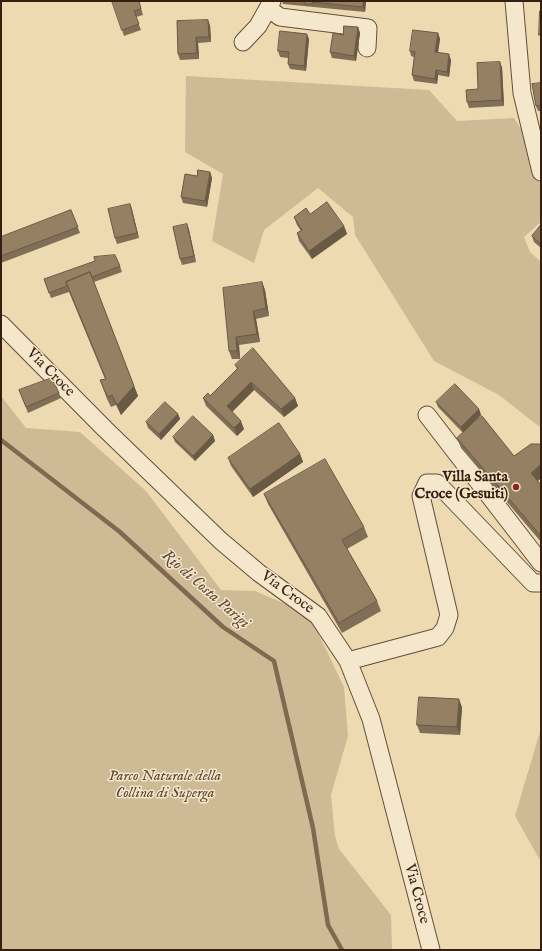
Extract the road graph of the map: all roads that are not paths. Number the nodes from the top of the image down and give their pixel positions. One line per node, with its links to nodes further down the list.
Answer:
1 (514, 1): 5 (street)
2 (271, 5): 3 (street); 4 (street)
3 (243, 42)
4 (366, 48)
5 (541, 172)
6 (1, 324): 10 (street, Via Croce)
7 (427, 414): 8 (street)
8 (541, 563)
9 (541, 583): 10 (street)
10 (348, 661): 11 (street, Via Croce)
11 (431, 950)

